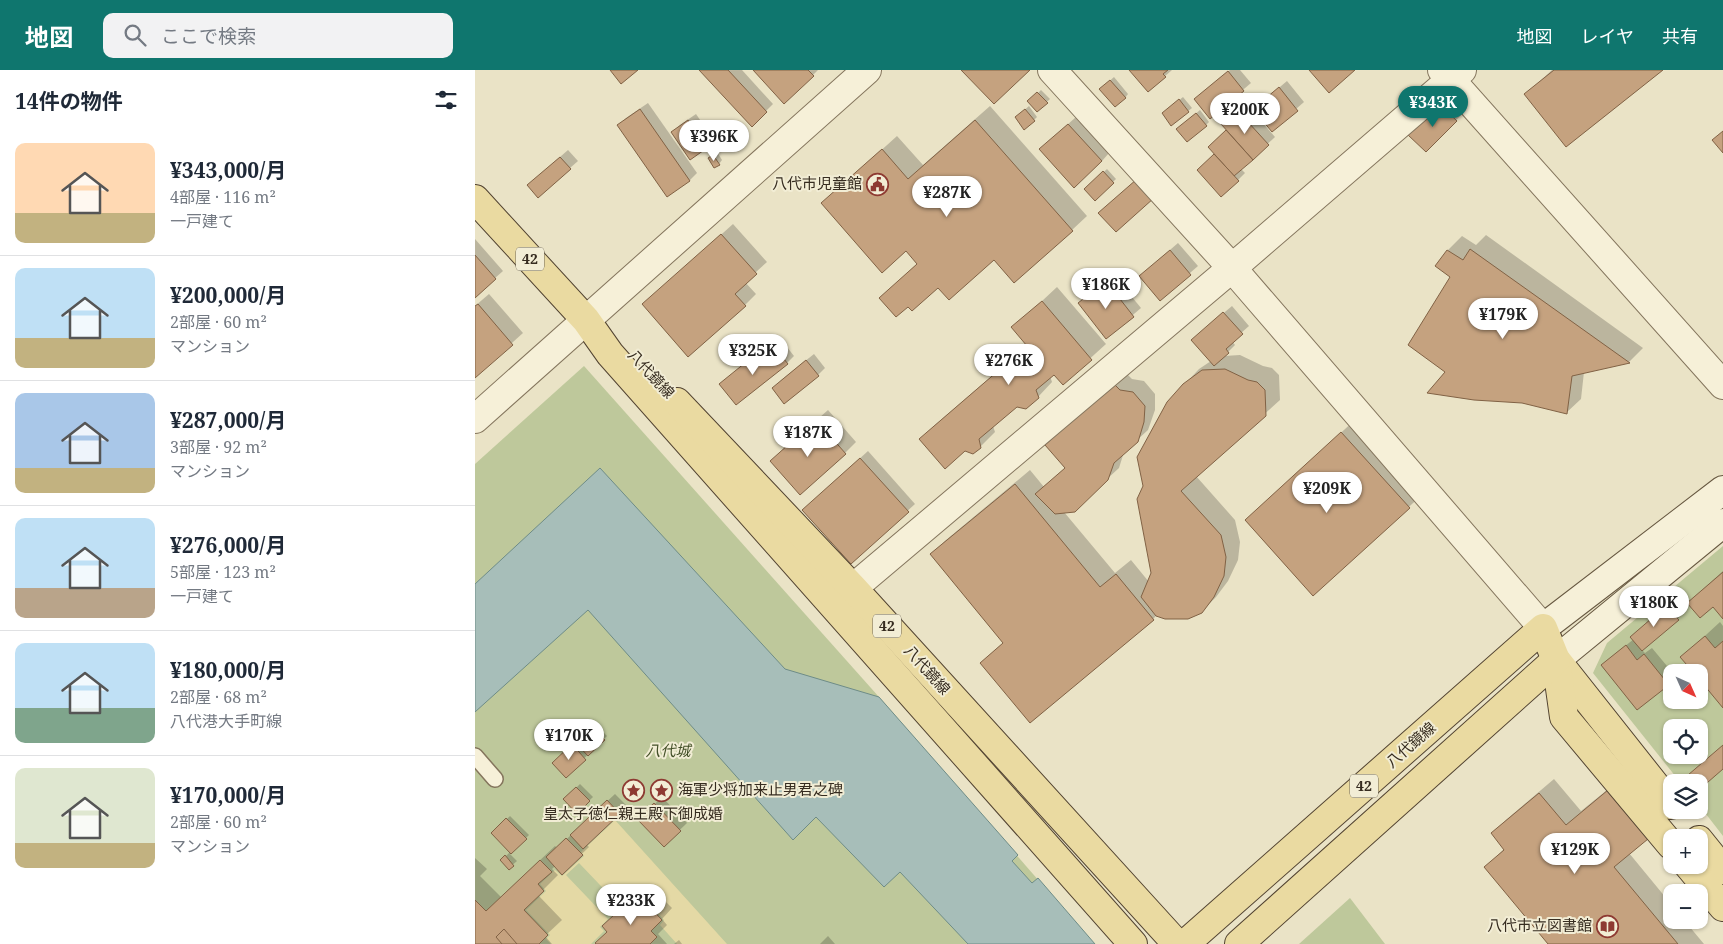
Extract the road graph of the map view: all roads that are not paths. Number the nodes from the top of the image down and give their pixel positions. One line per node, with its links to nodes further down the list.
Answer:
1 (867, 70): 6 (street)
2 (1052, 70): 5 (street)
3 (1451, 73): 5 (street); 7 (street)
4 (475, 199): 6 (main road, 八代鏡線 / 42)
5 (1232, 268): 11 (street); 12 (street)
6 (586, 320): 8 (street); 11 (main road, 八代鏡線 / 42); 24 (main road, 八代鏡線 / 42)
7 (1723, 385)
8 (475, 419)
9 (1723, 490): 12 (street)
10 (1723, 523): 13 (street)
11 (853, 588): 25 (main road, 八代鏡線 / 42)
12 (1543, 628): 13 (main road); 26 (main road, 八代鏡線 / 42)
13 (1556, 660): 16 (main road); 19 (main road); 27 (main road, 42)
14 (475, 756): 15 (lane)
15 (495, 779)
16 (1663, 795)
17 (1682, 819): 18 (main road)
18 (1691, 829)
19 (1663, 835)
20 (1708, 851): 21 (main road)
21 (1723, 870)
22 (1696, 874): 23 (main road)
23 (1723, 907)
24 (1133, 944)
25 (1177, 944)
26 (1185, 944)
27 (1239, 944)

